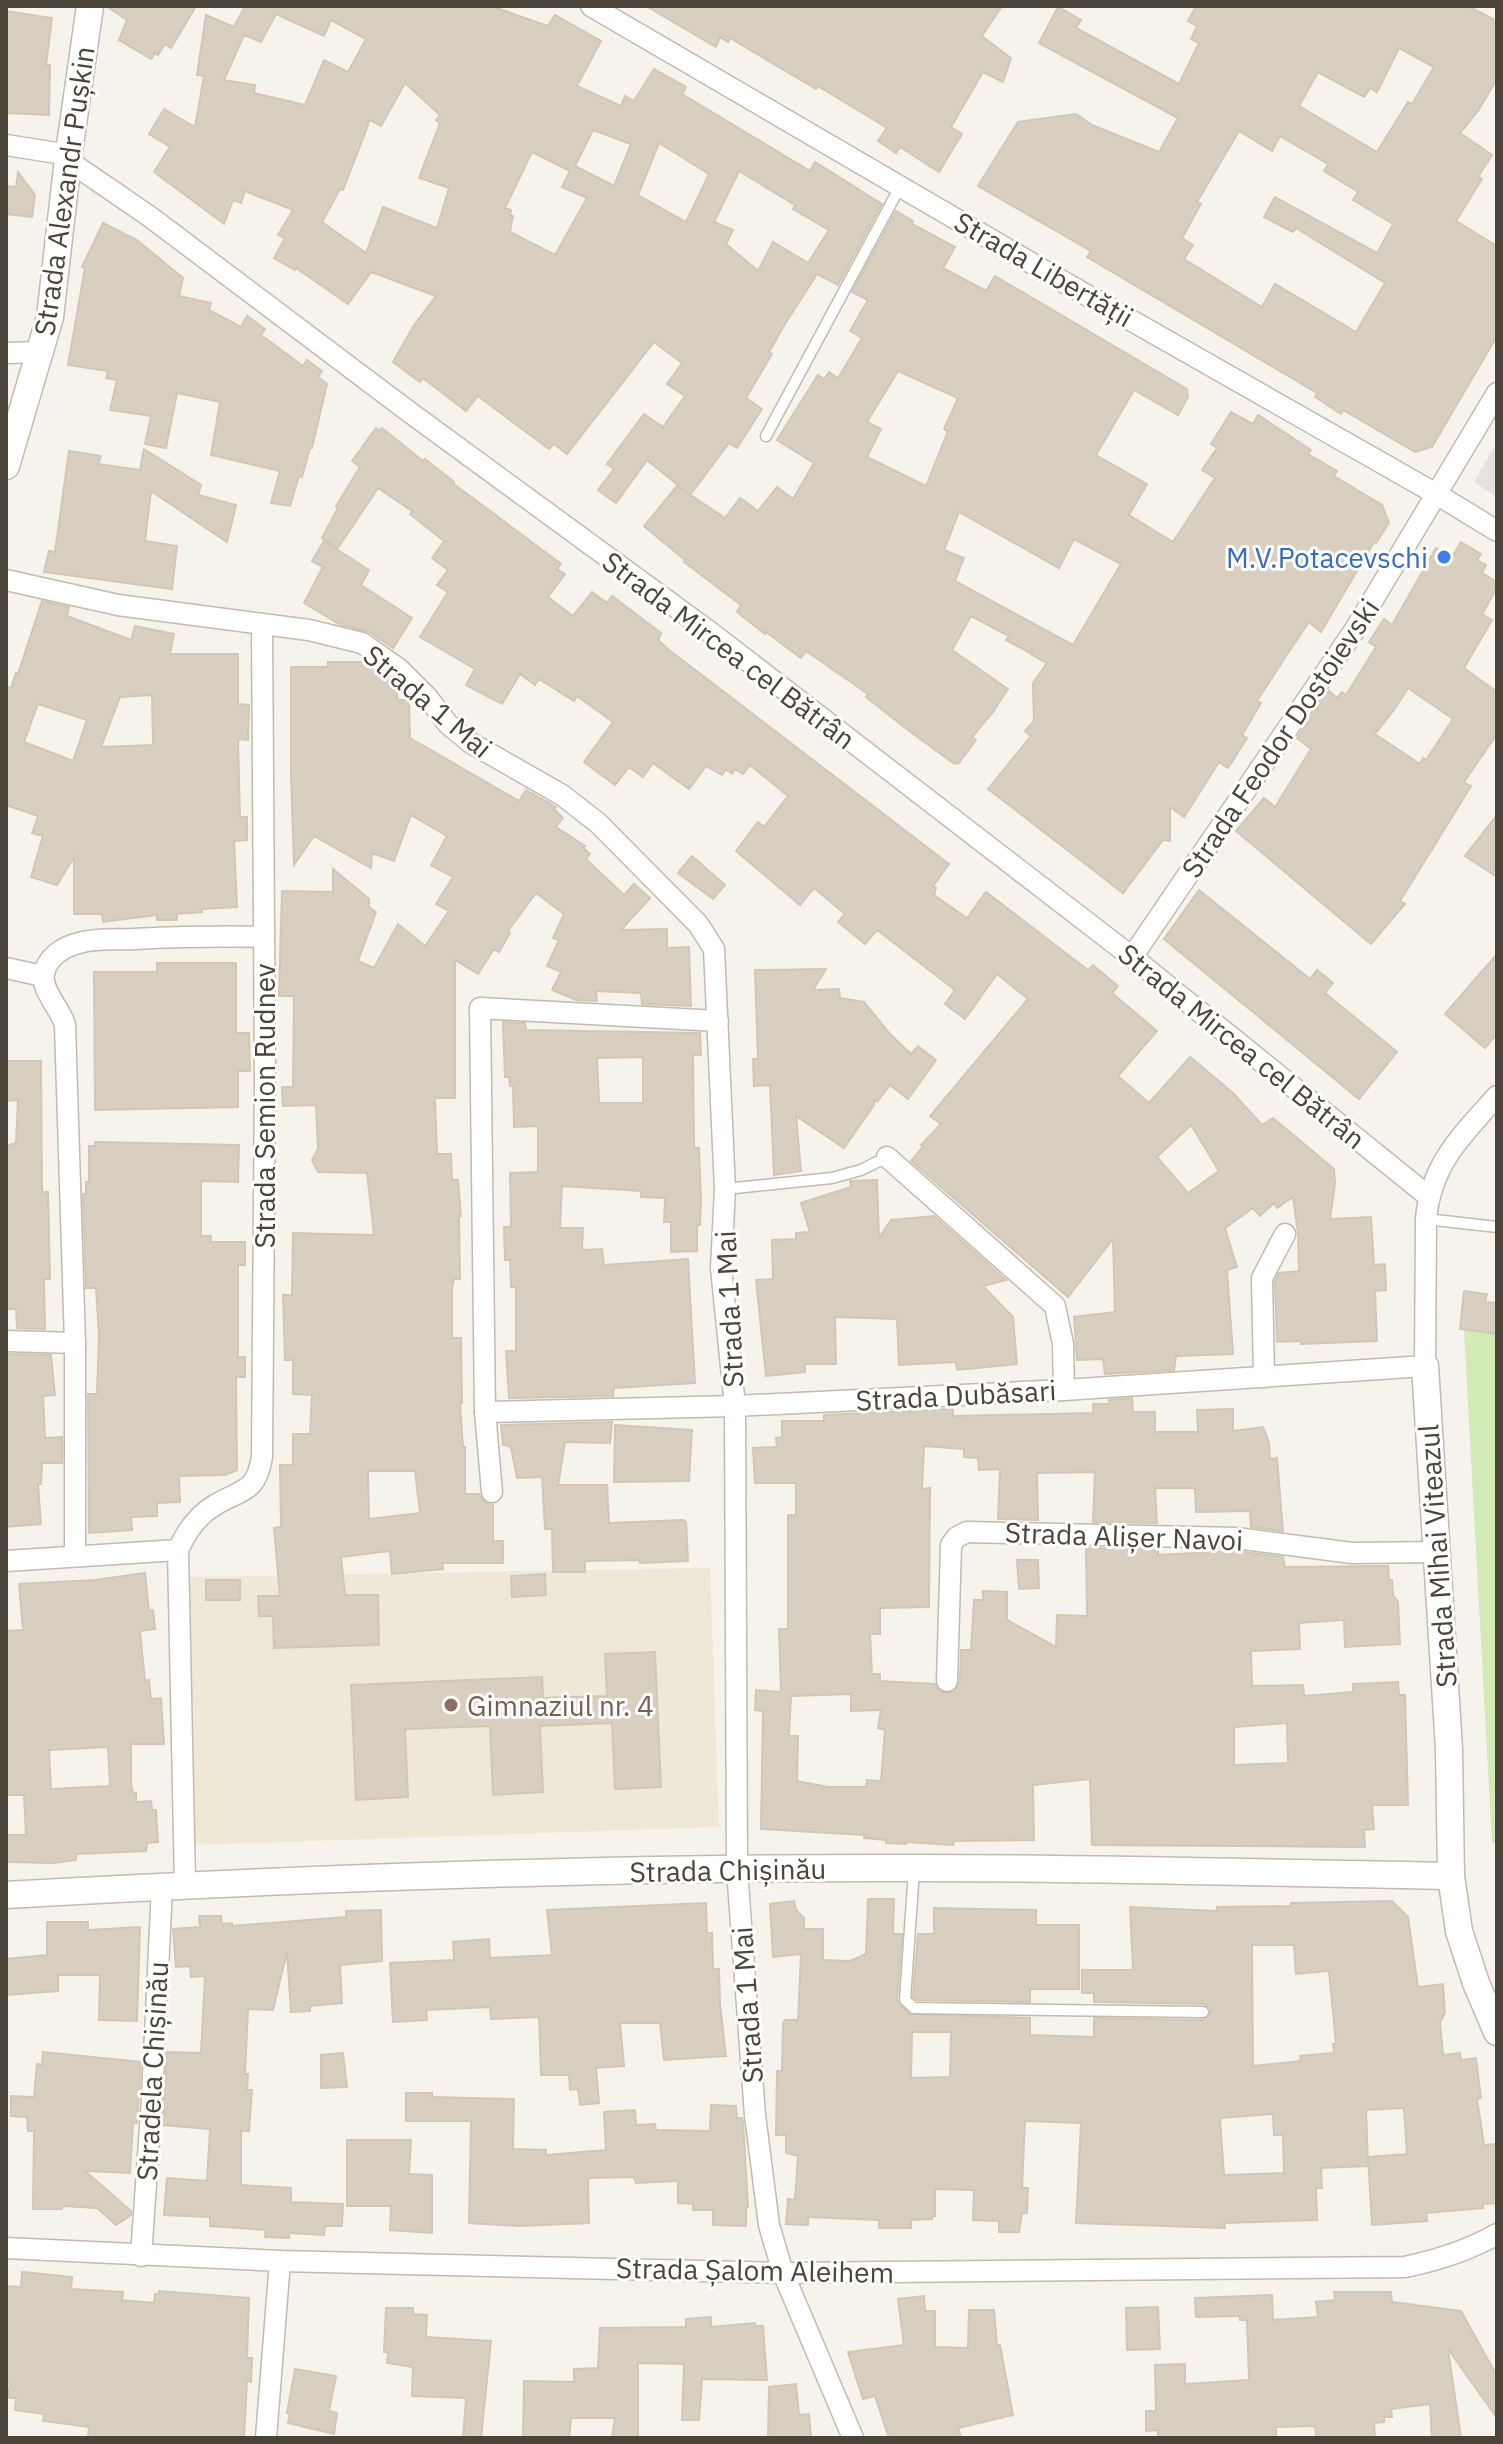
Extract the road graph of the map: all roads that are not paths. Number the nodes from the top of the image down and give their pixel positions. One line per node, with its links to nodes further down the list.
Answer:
1 (90, 6): 4 (street, Strada Alexandr Pușkin)
2 (591, 6): 5 (street, Strada Libertății)
3 (6, 145): 4 (street, Strada Mircea cel Bătrân)
4 (68, 159): 6 (street, Strada Alexandr Pușkin); 16 (street, Strada Mircea cel Bătrân)
5 (901, 185): 9 (lane); 11 (street, Strada Libertății)
6 (41, 352): 7 (street); 10 (street, Strada Alexandr Pușkin)
7 (6, 353)
8 (1497, 393): 11 (street, Strada Fеodor Dostoievski)
9 (766, 436)
10 (6, 466)
11 (1438, 495): 12 (street, Strada Libertății); 16 (street, Strada Fеodor Dostoievski)
12 (1497, 531)
13 (6, 580): 14 (street, Strada 1 Mai)
14 (262, 624): 15 (street, Strada Semion Rudnev); 19 (street, Strada 1 Mai)
15 (264, 937): 18 (street); 35 (street, Strada Semion Rudnev)
16 (1132, 957): 23 (street, Strada Mircea cel Bătrân)
17 (6, 968): 18 (street)
18 (43, 976): 28 (street)
19 (718, 1021): 22 (street, Strada 1 Mai); 33 (street)
20 (1497, 1096): 23 (street, Strada Mihai Viteazul)
21 (887, 1157): 22 (lane); 31 (street)
22 (725, 1189): 32 (street, Strada 1 Mai)
23 (1428, 1196): 24 (street, Strada Mihai Viteazul)
24 (1426, 1219): 25 (lane); 29 (street, Strada Mihai Viteazul)
25 (1497, 1227)
26 (1285, 1234): 30 (street)
27 (6, 1341): 28 (street)
28 (75, 1343): 37 (street)
29 (1425, 1366): 30 (street, Strada Dubăsari); 36 (street, Strada Mihai Viteazul)
30 (1264, 1377): 31 (street, Strada Dubăsari)
31 (1064, 1390): 32 (street, Strada Dubăsari)
32 (735, 1406): 33 (street, Strada Dubăsari); 41 (street, Strada 1 Mai)
33 (485, 1412): 34 (street)
34 (492, 1492)
35 (178, 1550): 37 (street); 43 (street)
36 (1437, 1552): 39 (street, Strada Alișer Navoi); 42 (street, Strada Mihai Viteazul)
37 (75, 1556): 38 (street)
38 (6, 1561)
39 (947, 1681)
40 (914, 1868): 41 (street, Strada Chișinău); 42 (street, Strada Chișinău); 45 (lane)
41 (737, 1869): 43 (street, Strada Chișinău); 51 (street, Strada 1 Mai)
42 (1451, 1876): 46 (street, Strada Mihai Viteazul)
43 (173, 1885): 44 (street, Strada Chișinău); 49 (street, Stradela Chișinău)
44 (6, 1895)
45 (1203, 2012)
46 (1497, 2032)
47 (1497, 2234): 51 (street, Strada Șalom Aleihem)
48 (6, 2248): 49 (street, Strada Șalom Aleihem)
49 (141, 2256): 50 (street, Strada Șalom Aleihem)
50 (280, 2261): 51 (street, Strada Șalom Aleihem); 52 (street)
51 (783, 2273): 53 (street, Strada 1 Mai)
52 (266, 2438)
53 (853, 2438)

